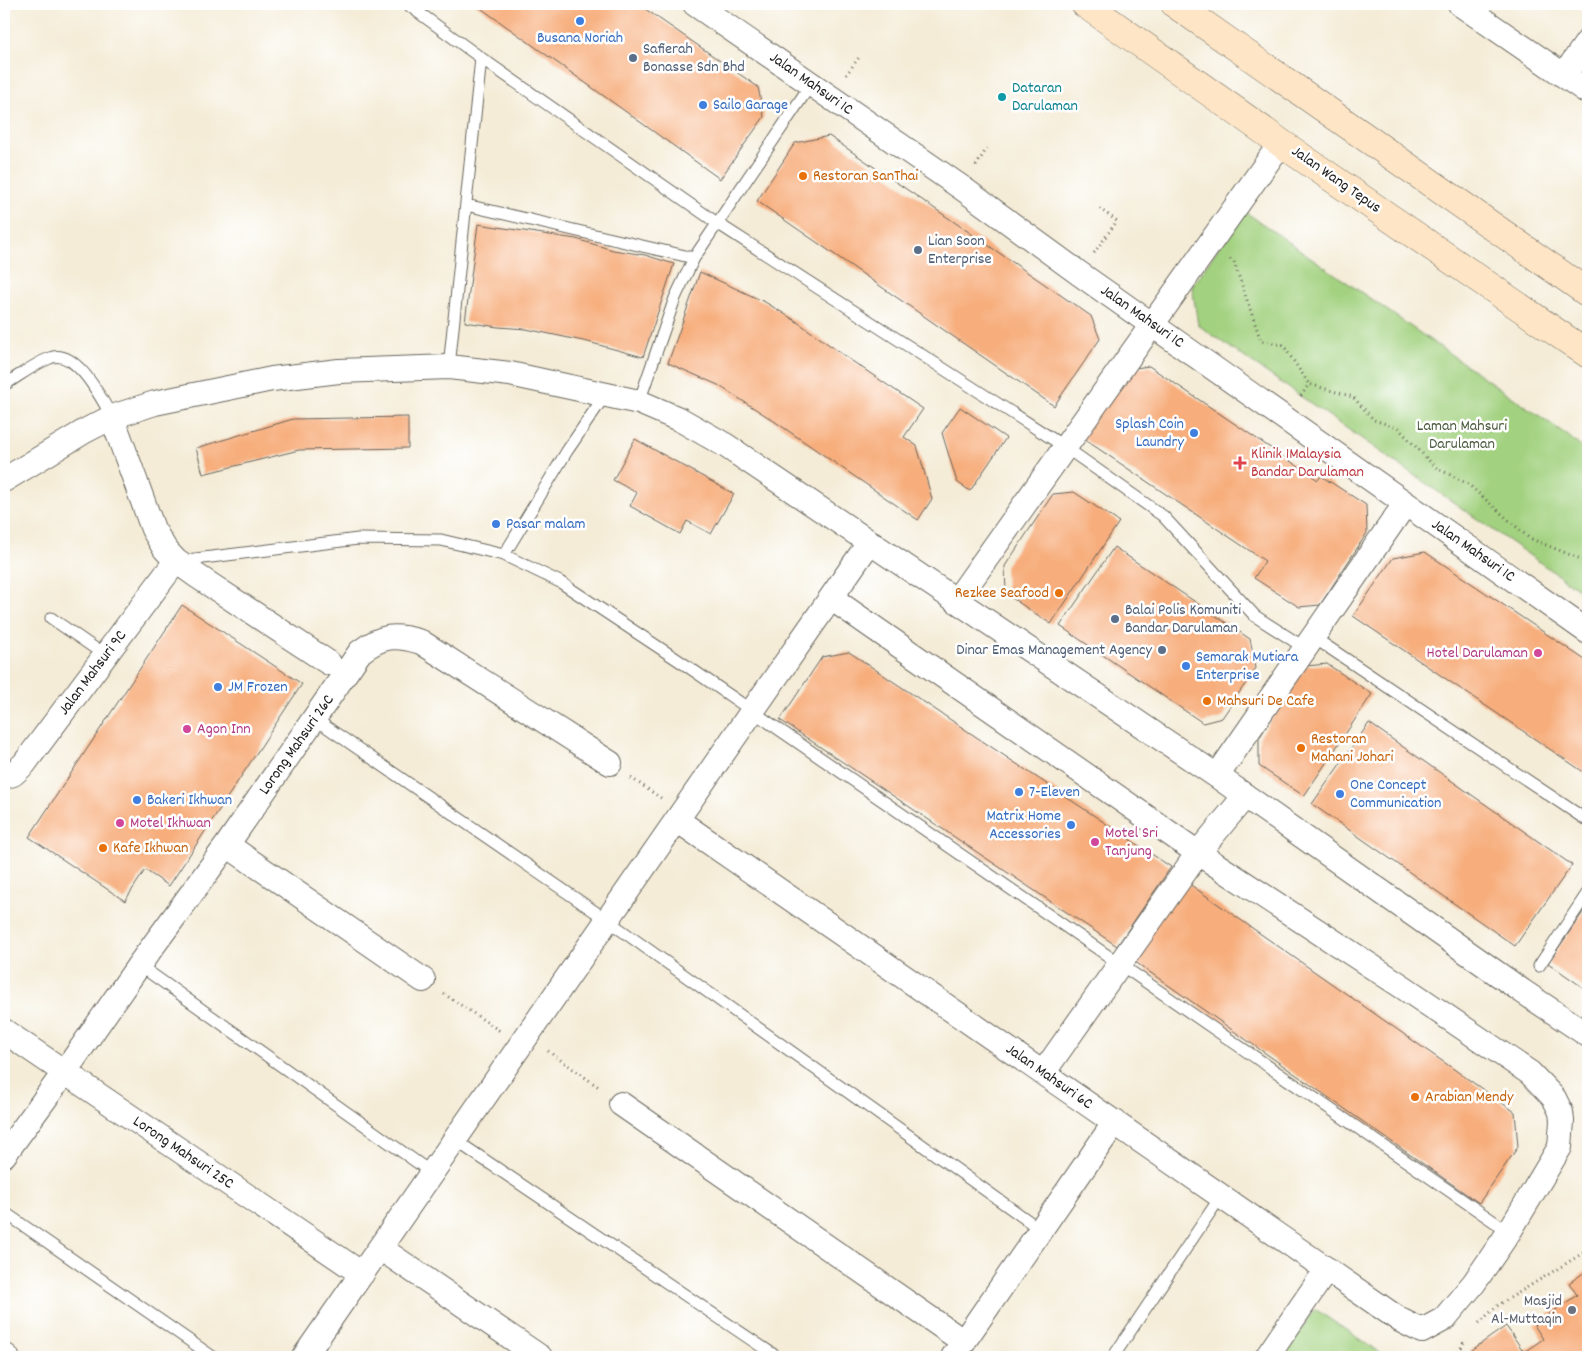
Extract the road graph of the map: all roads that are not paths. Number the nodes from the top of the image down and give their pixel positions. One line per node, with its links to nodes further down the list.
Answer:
1 (407, 4): 7 (lane)
2 (695, 4): 9 (street, Jalan Mahsuri 1C)
3 (1085, 4): 11 (main road, Jalan Wang Tepus)
4 (1175, 4): 15 (main road)
5 (1460, 4): 8 (street)
6 (1588, 41): 8 (street)
7 (481, 58): 12 (lane); 13 (lane)
8 (1564, 75): 10 (street)
9 (811, 84): 13 (lane); 16 (street, Jalan Mahsuri 1C)
10 (1588, 92)
11 (1281, 143): 16 (street); 17 (main road, Jalan Wang Tepus)
12 (466, 205): 14 (lane); 18 (lane)
13 (717, 223): 14 (lane); 23 (lane)
14 (694, 258): 21 (lane)
15 (1588, 293)
16 (1152, 324): 23 (street); 25 (street, Jalan Mahsuri 1C)
17 (1588, 354)
18 (449, 368): 20 (street); 22 (street)
19 (4, 385): 22 (lane)
20 (606, 395): 21 (street); 27 (lane)
21 (639, 402): 26 (street)
22 (112, 417): 24 (street); 28 (street)
23 (1065, 447): 30 (street); 33 (lane)
24 (4, 480)
25 (1405, 504): 32 (street, Jalan Mahsuri 1C); 33 (street)
26 (869, 543): 29 (street); 30 (street)
27 (504, 555): 28 (lane); 36 (lane)
28 (176, 561): 34 (street, Jalan Mahsuri 9C); 35 (street)
29 (831, 598): 36 (street); 45 (street)
30 (956, 600): 39 (street)
31 (51, 618): 34 (lane)
32 (1588, 632)
33 (1309, 643): 39 (street); 43 (lane)
34 (106, 656): 40 (street, Jalan Mahsuri 9C)
35 (329, 663)
36 (752, 712): 42 (street); 48 (lane)
37 (315, 719): 38 (street, Lorong Mahsuri 26C); 44 (street, Lorong Mahsuri 26C); 47 (lane)
38 (610, 763)
39 (1217, 776): 41 (street)
40 (4, 777)
41 (1245, 796): 45 (street); 53 (street)
42 (679, 816): 47 (street); 55 (street, Jalan Mahsuri 6C)
43 (1588, 821)
44 (227, 845): 49 (street, Lorong Mahsuri 26C); 51 (street)
45 (1198, 853): 48 (street); 64 (street)
46 (1588, 892): 50 (lane)
47 (608, 920): 58 (street); 63 (lane)
48 (1119, 963): 55 (street); 64 (lane)
49 (139, 965): 54 (street, Lorong Mahsuri 26C); 60 (lane)
50 (1539, 966)
51 (423, 980)
52 (4, 1031): 54 (street, Lorong Mahsuri 25C)
53 (1588, 1035)
54 (64, 1073): 59 (street, Lorong Mahsuri 26C); 67 (street, Lorong Mahsuri 25C)
55 (1043, 1073): 57 (street, Jalan Mahsuri 6C)
56 (622, 1104): 68 (street)
57 (1115, 1122): 61 (street, Jalan Mahsuri 6C); 63 (street)
58 (455, 1140): 60 (street); 72 (lane)
59 (4, 1155)
60 (432, 1173): 65 (street)
61 (1221, 1196): 66 (street, Jalan Mahsuri 6C); 73 (lane)
62 (4, 1212): 69 (lane)
63 (1041, 1230): 68 (street)
64 (1509, 1232): 66 (street, Jalan Mahsuri 6C)
65 (380, 1248): 67 (street); 71 (street)
66 (1327, 1269): 74 (street)
67 (362, 1274): 70 (street)
68 (958, 1349)
69 (213, 1357)
70 (304, 1357)
71 (540, 1357)
72 (777, 1357)
73 (1113, 1357)
74 (1267, 1357)

